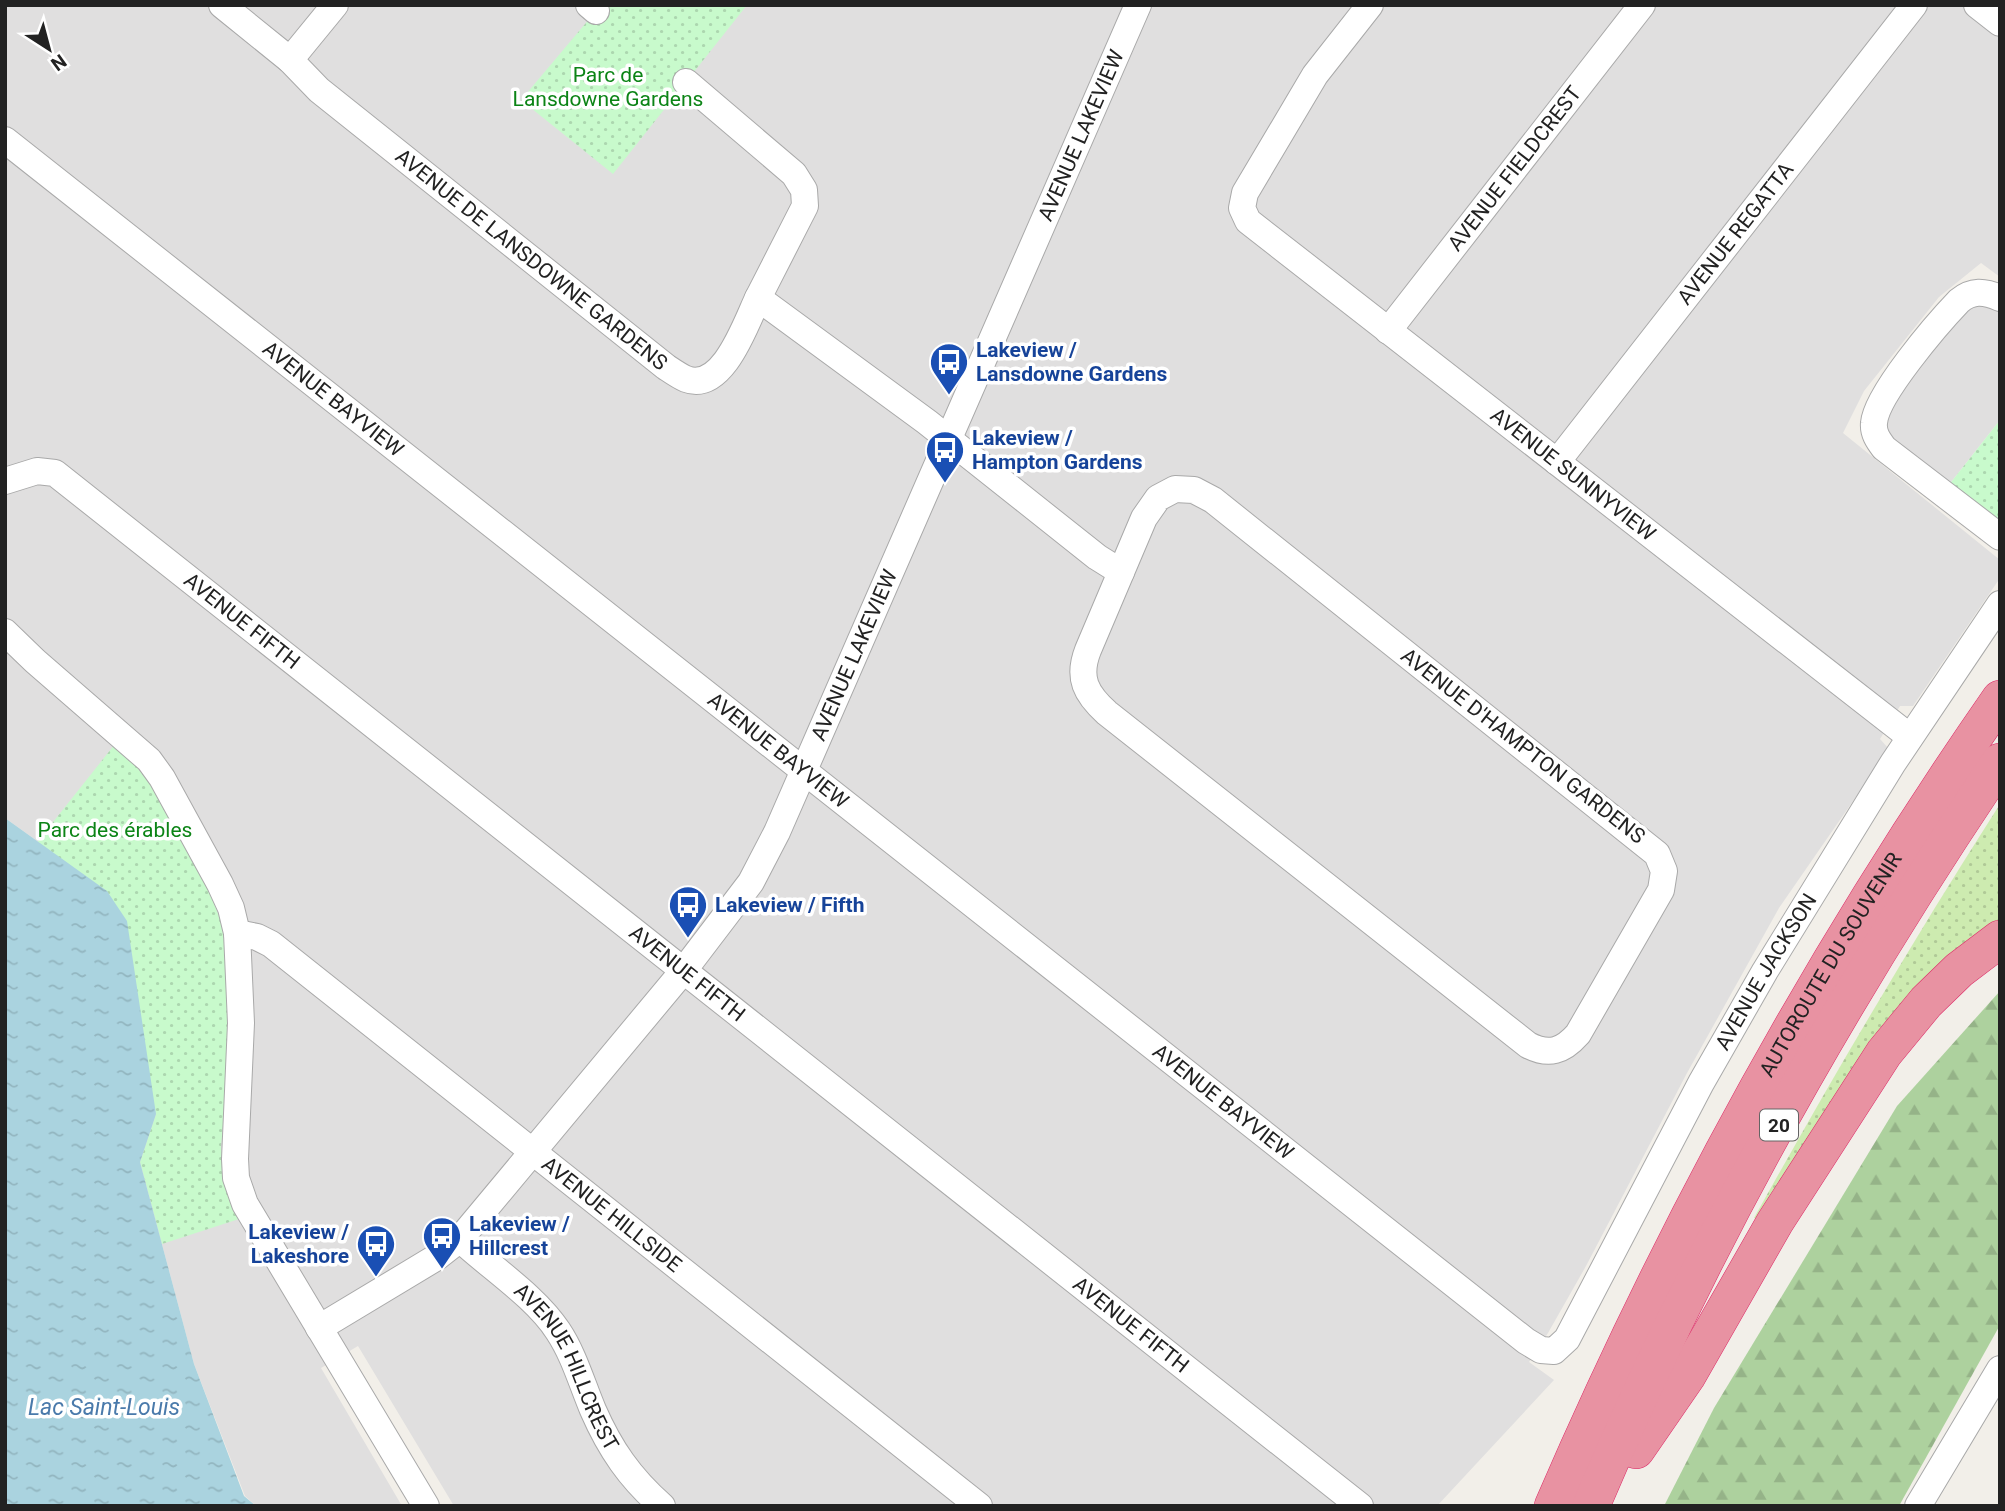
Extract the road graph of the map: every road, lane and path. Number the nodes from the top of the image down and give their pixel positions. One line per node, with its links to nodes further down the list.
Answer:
1 (222, 5): 9 (street, AVENUE DE LANSDOWNE GARDENS)
2 (335, 5): 9 (street)
3 (1138, 5): 15 (street, AVENUE LAKEVIEW)
4 (1370, 5): 14 (street, AVENUE SUNNYVIEW)
5 (1642, 5): 14 (street, AVENUE FIELDCREST)
6 (1914, 5): 16 (street, AVENUE REGATTA)
7 (1977, 5): 8 (street)
8 (2000, 23)
9 (290, 60): 12 (street, AVENUE DE LANSDOWNE GARDENS)
10 (686, 82): 12 (street, AVENUE DE LANSDOWNE GARDENS)
11 (5, 140): 25 (street, AVENUE BAYVIEW)
12 (758, 298): 15 (street)
13 (2000, 298): 18 (street)
14 (1388, 331): 16 (street, AVENUE SUNNYVIEW)
15 (948, 439): 19 (street); 25 (street, AVENUE LAKEVIEW)
16 (1557, 462): 23 (street, AVENUE SUNNYVIEW)
17 (5, 481): 28 (street, AVENUE FIFTH)
18 (2000, 537)
19 (1121, 572): 19 (street, AVENUE D'HAMPTON GARDENS)
20 (2000, 604): 23 (street, AVENUE JACKSON)
21 (5, 632): 26 (street)
22 (2000, 699): 38 (highway, AUTOROUTE DU SOUVENIR / 20)
23 (1910, 737): 32 (street, AVENUE JACKSON)
24 (2000, 762): 39 (highway, AUTOROUTE DU SOUVENIR / 20)
25 (803, 771): 28 (street, AVENUE LAKEVIEW); 32 (street, AVENUE BAYVIEW)
26 (237, 933): 29 (street, AVENUE HILLSIDE); 31 (street)
27 (2000, 939): 40 (highway)
28 (684, 970): 29 (street, AVENUE LAKEVIEW); 37 (street, AVENUE FIFTH)
29 (532, 1151): 30 (street, AVENUE LAKEVIEW); 36 (street, AVENUE HILLSIDE)
30 (460, 1239): 31 (street, AVENUE LAKEVIEW); 35 (street, AVENUE HILLCREST)
31 (319, 1328): 34 (street)
32 (1554, 1351)
33 (2000, 1368): 41 (street)
34 (426, 1506)
35 (662, 1506)
36 (979, 1506)
37 (1360, 1506)
38 (1553, 1506)
39 (1591, 1506)
40 (1597, 1506)
41 (1919, 1506)

